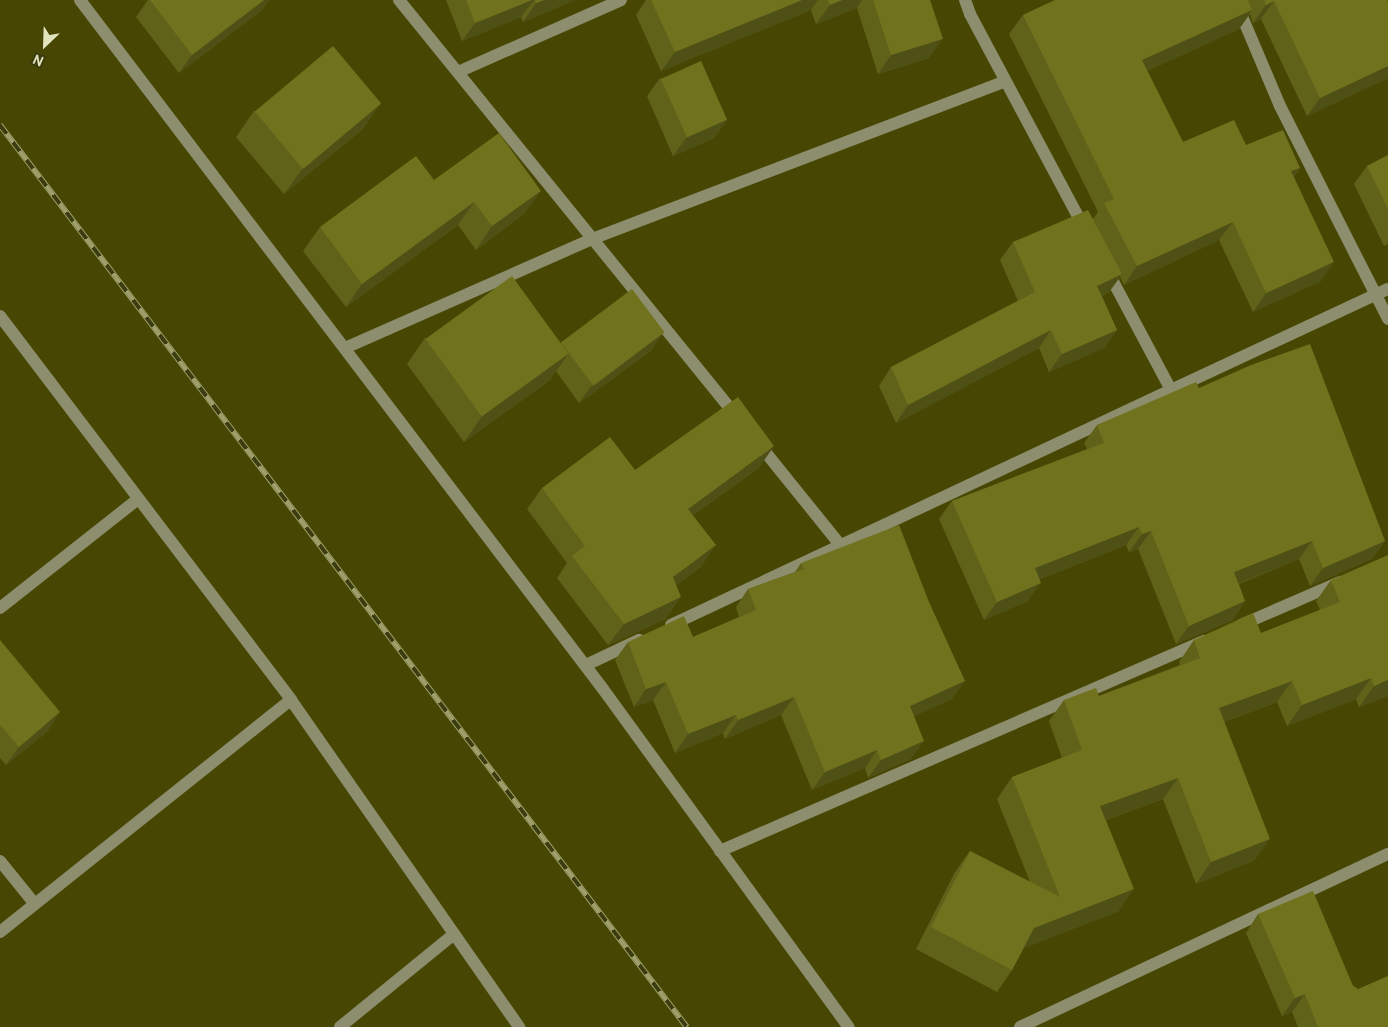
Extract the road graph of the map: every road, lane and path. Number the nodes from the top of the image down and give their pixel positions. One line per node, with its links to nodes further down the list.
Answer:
1 (80, 0): 14 (street)
2 (399, 0): 6 (street)
3 (621, 0): 6 (street)
4 (965, 0): 7 (street)
5 (1235, 0): 11 (street)
6 (458, 72): 8 (street)
7 (1005, 80): 8 (street); 9 (street)
8 (592, 239): 14 (street); 17 (street)
9 (1093, 244)
10 (1102, 261): 15 (street)
11 (1383, 292): 13 (street); 15 (street)
12 (0, 316): 16 (street)
13 (1388, 319)
14 (346, 348): 22 (street)
15 (1171, 390): 17 (street)
16 (138, 499): 19 (street); 23 (street)
17 (841, 546): 22 (street)
18 (1351, 577): 20 (street)
19 (0, 608)
20 (1232, 629)
21 (1214, 637): 24 (street)
22 (586, 665): 24 (street)
23 (291, 700): 27 (street); 29 (street)
24 (720, 851): 32 (street)
25 (1388, 854): 33 (street)
26 (0, 861): 27 (street)
27 (35, 904): 28 (street)
28 (0, 932)
29 (454, 934): 30 (street); 31 (street)
30 (340, 1027)
31 (519, 1027)
32 (848, 1027)
33 (1020, 1027)

